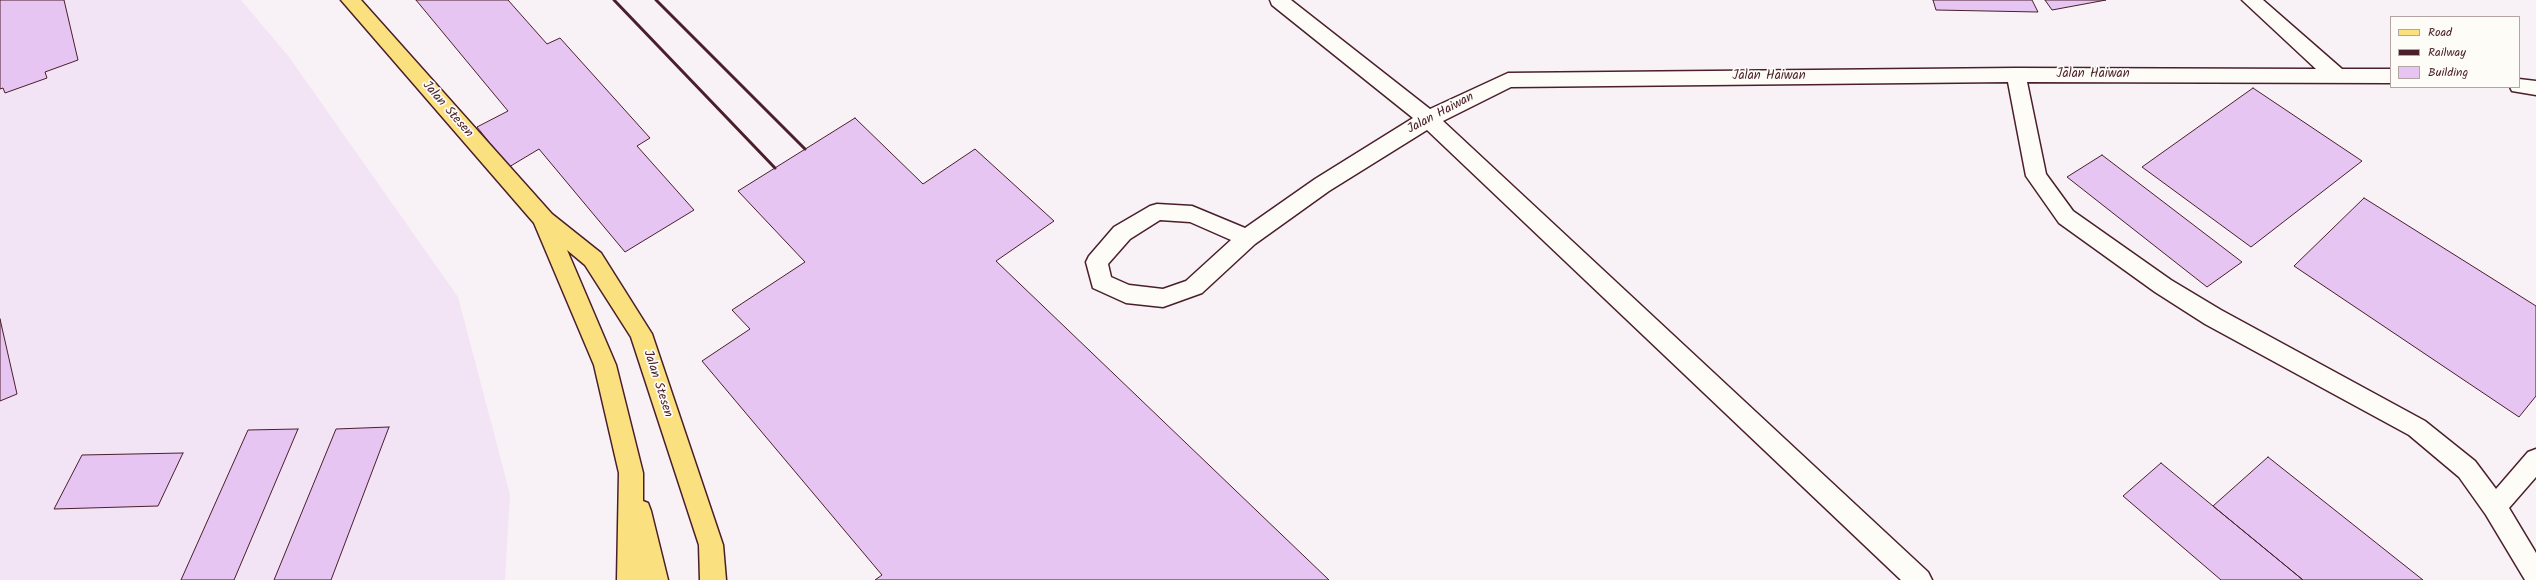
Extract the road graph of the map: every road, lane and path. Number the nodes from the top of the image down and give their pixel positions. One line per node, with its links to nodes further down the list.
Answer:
1 (350, 0): 10 (main road, Jalan Stesen)
2 (1279, 0): 9 (street)
3 (2251, 0): 5 (street)
4 (2016, 75): 5 (street, Jalan Haiwan); 9 (street, Jalan Haiwan); 14 (street)
5 (2336, 75): 6 (street, Jalan Haiwan)
6 (2390, 76)
7 (2520, 86): 8 (street)
8 (2536, 88)
9 (1428, 119): 11 (street, Jalan Haiwan); 21 (street)
10 (544, 220): 13 (main road, Jalan Stesen); 15 (main road, Jalan Stesen)
11 (1247, 238): 11 (street, Jalan Haiwan)
12 (2536, 460): 14 (street)
13 (631, 473): 17 (main road, Jalan Stesen); 18 (main road)
14 (2495, 507): 16 (street)
15 (711, 544): 19 (main road, Jalan Stesen); 20 (main road)
16 (2536, 576)
17 (630, 580)
18 (655, 580)
19 (713, 580)
20 (725, 580)
21 (1919, 580)

